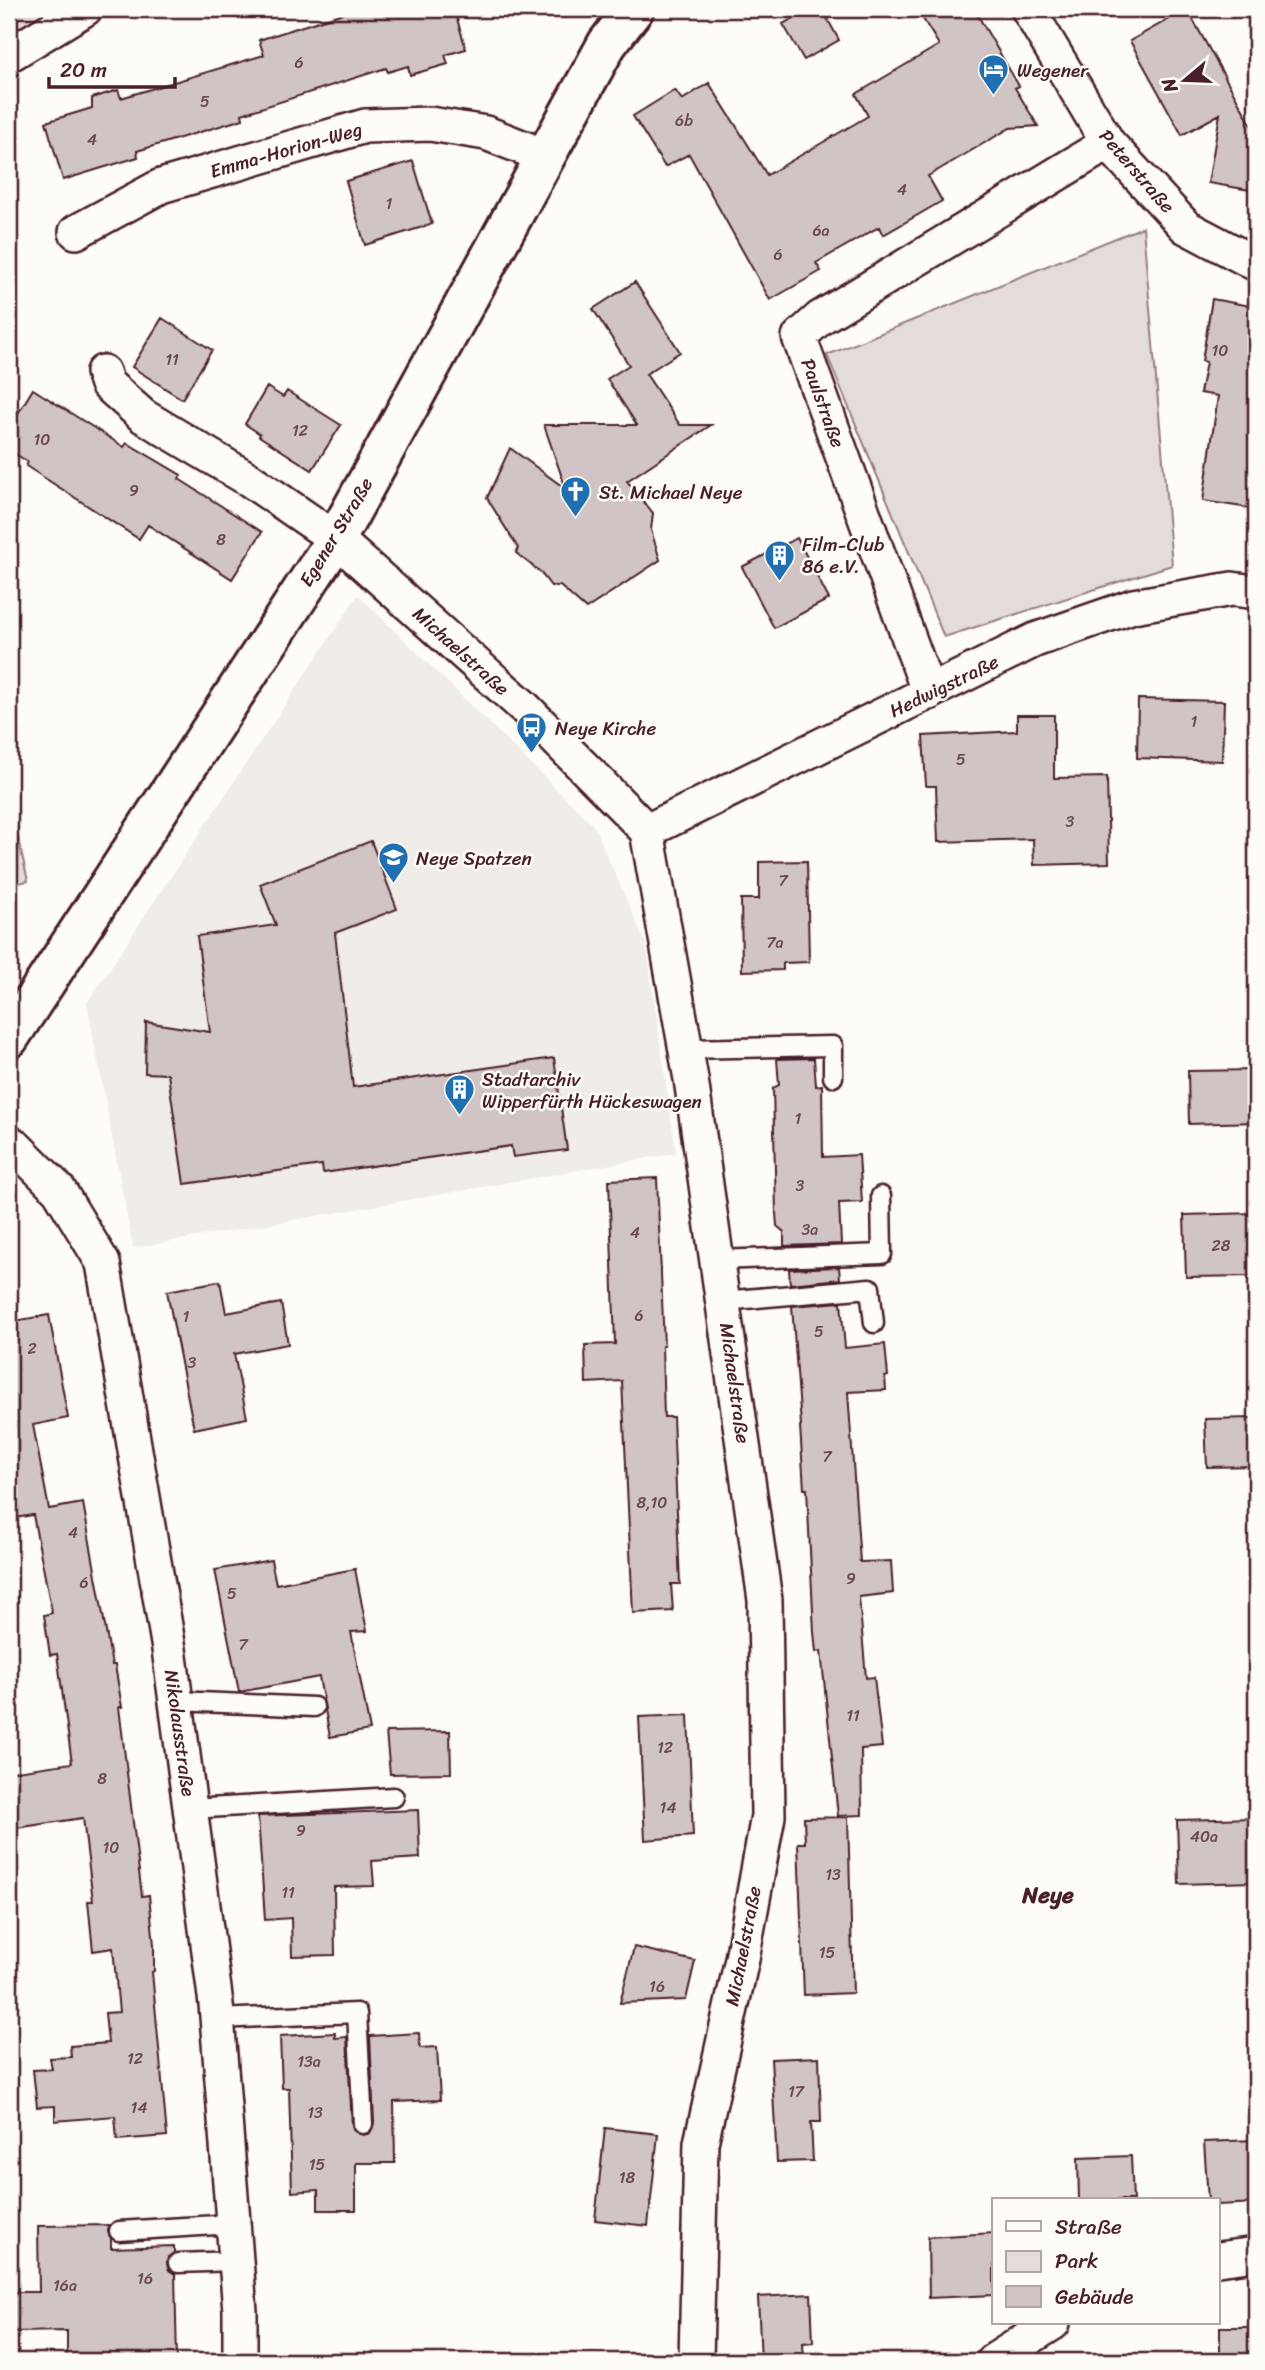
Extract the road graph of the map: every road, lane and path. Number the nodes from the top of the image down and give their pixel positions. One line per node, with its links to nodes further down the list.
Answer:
1 (85, 9): 4 (street)
2 (634, 9): 6 (street, Egener Straße)
3 (1028, 9): 5 (street, Peterstraße)
4 (9, 55)
5 (1108, 143): 8 (street, Peterstraße); 12 (street, Paulstraße)
6 (547, 157): 7 (street, Emma-Horion-Weg); 10 (street, Egener Straße)
7 (76, 232)
8 (1256, 264)
9 (103, 372): 10 (street)
10 (336, 539): 13 (street, Michaelstraße); 14 (street, Egener Straße)
11 (1256, 592): 12 (street, Hedwigstraße)
12 (929, 693): 13 (street, Hedwigstraße)
13 (647, 831): 15 (street, Michaelstraße)
14 (9, 1038)
15 (685, 1049): 16 (lane); 19 (street, Michaelstraße)
16 (833, 1077)
17 (9, 1142): 22 (street, Nikolausstraße)
18 (881, 1196): 19 (lane)
19 (718, 1260): 20 (street, Michaelstraße)
20 (723, 1301): 21 (lane); 36 (street, Michaelstraße)
21 (874, 1323)
22 (176, 1701): 23 (lane); 25 (street, Nikolausstraße)
23 (314, 1706)
24 (394, 1797): 25 (lane)
25 (190, 1809): 26 (street, Nikolausstraße)
26 (217, 2019): 27 (lane); 28 (street, Nikolausstraße)
27 (363, 2123)
28 (233, 2224): 29 (lane); 32 (street, Nikolausstraße)
29 (119, 2231)
30 (1256, 2254): 31 (street)
31 (1220, 2259)
32 (236, 2261): 33 (lane); 35 (street, Nikolausstraße)
33 (178, 2263)
34 (1051, 2324): 37 (street)
35 (240, 2361)
36 (696, 2361)
37 (993, 2361)

